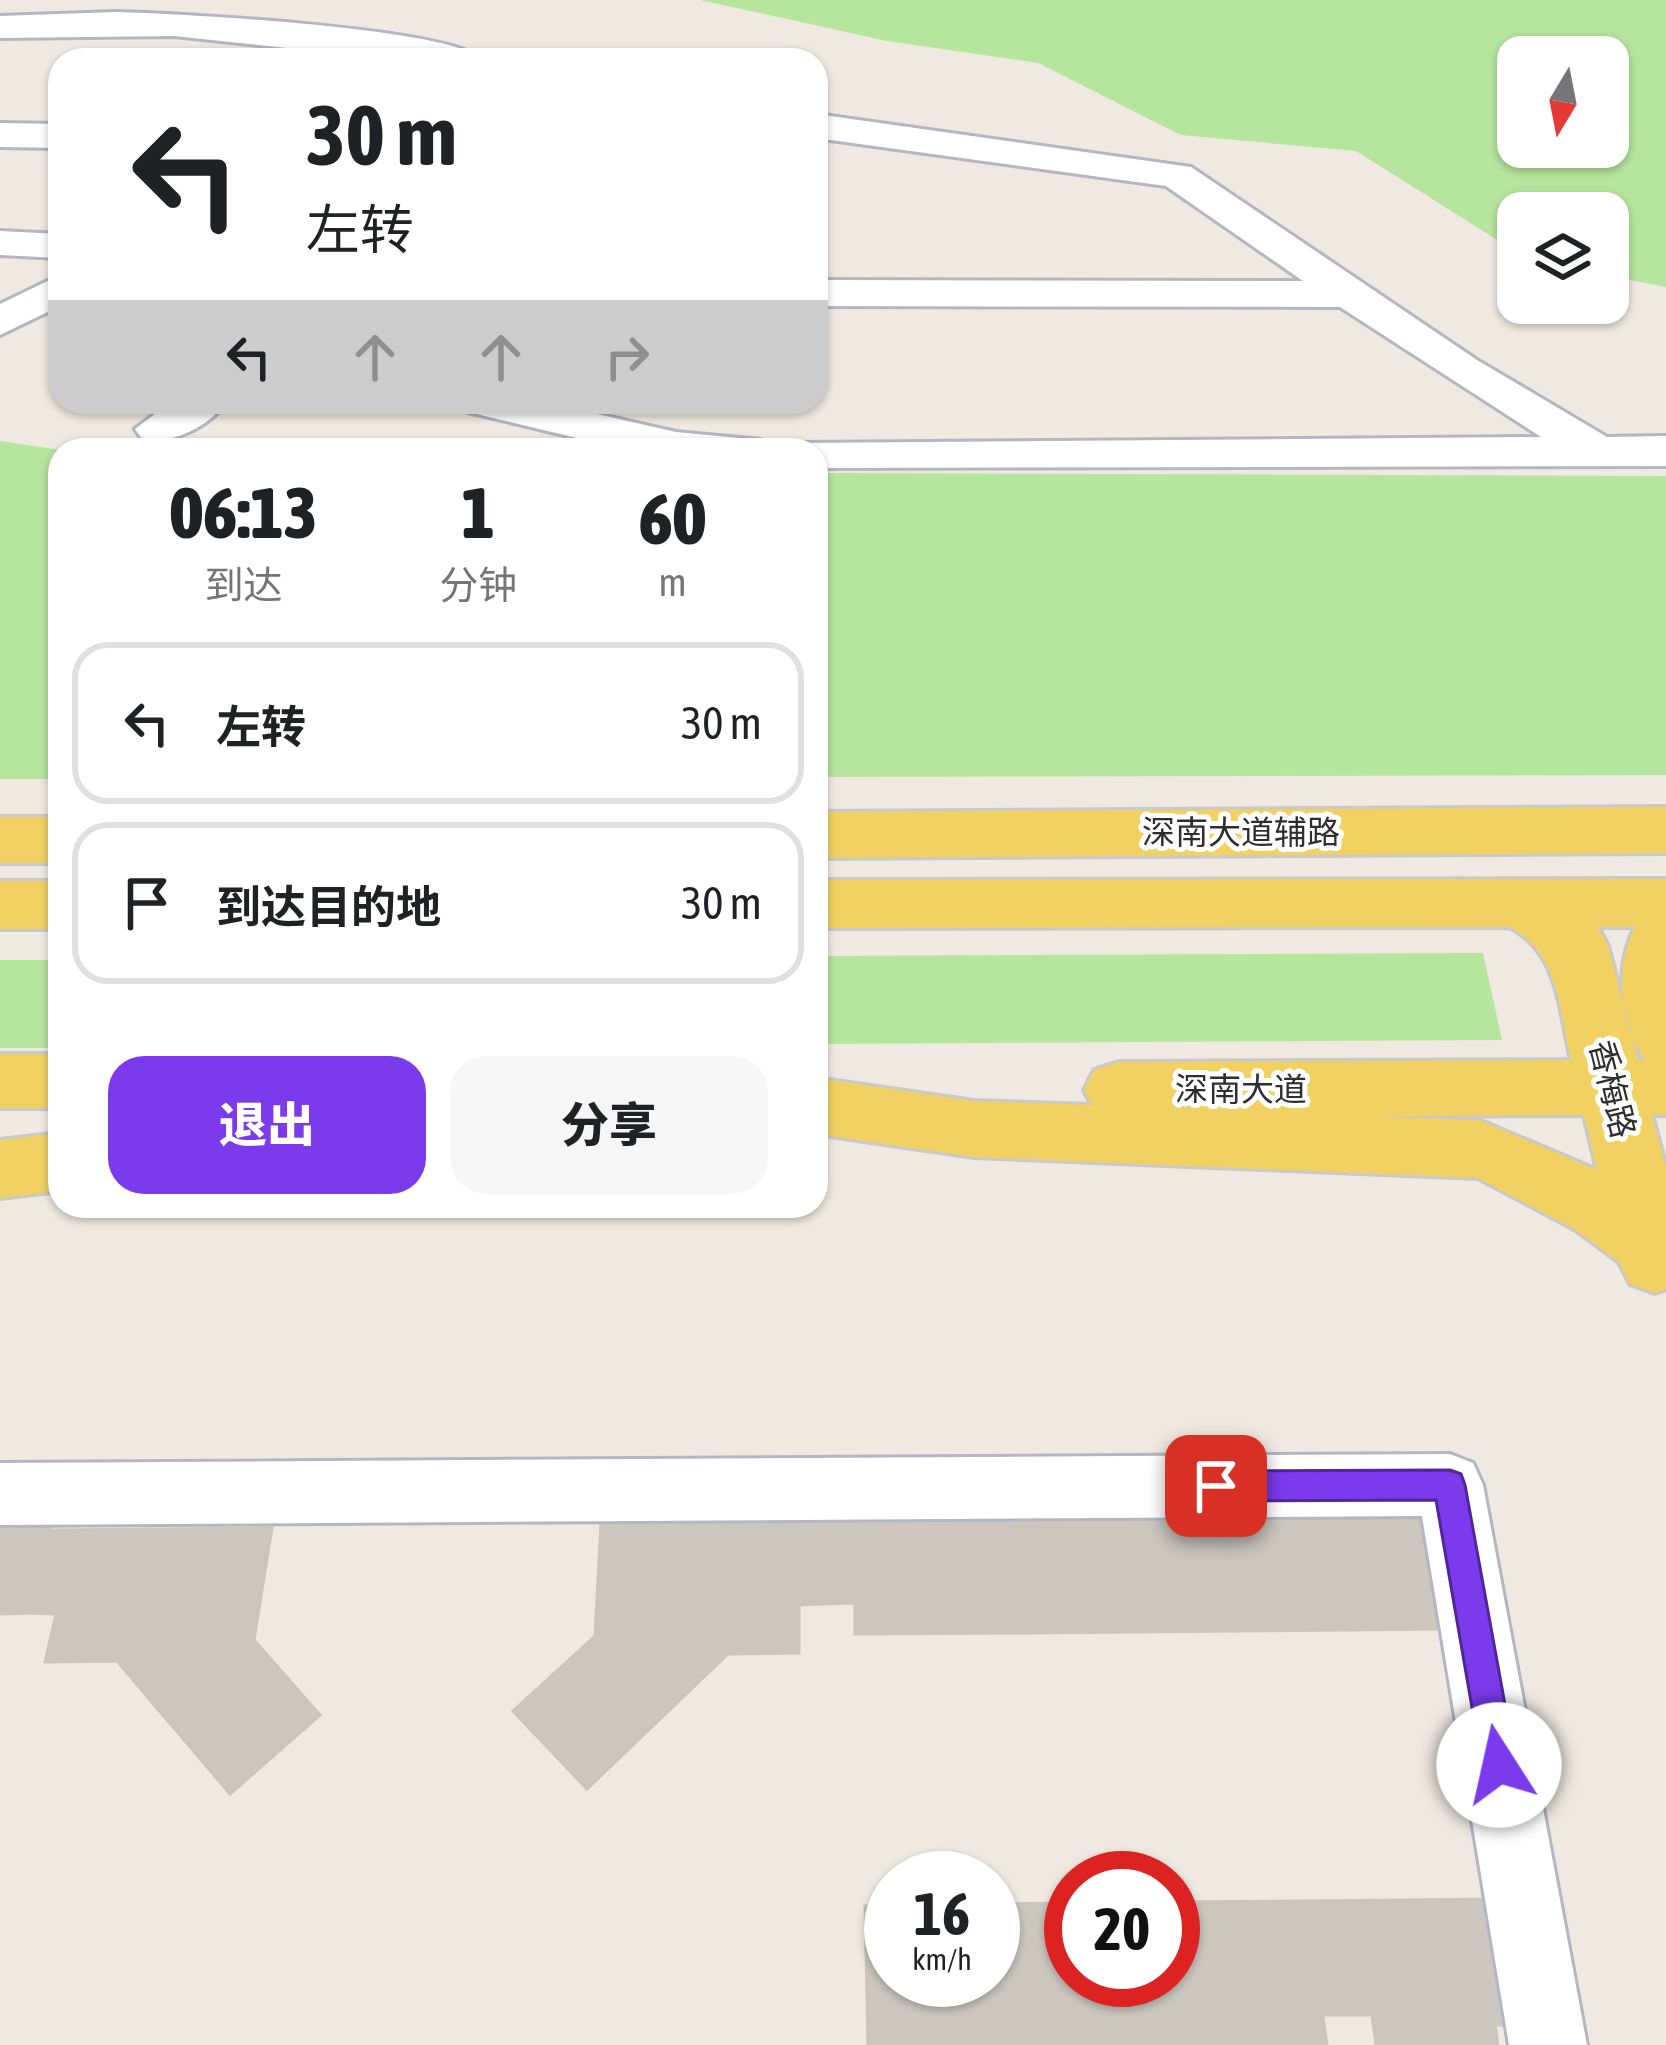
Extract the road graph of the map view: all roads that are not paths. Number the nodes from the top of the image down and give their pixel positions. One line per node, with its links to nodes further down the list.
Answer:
1 (0, 27): 2 (street)
2 (401, 48)
3 (828, 128): 9 (street)
4 (0, 135): 5 (street)
5 (48, 136)
6 (0, 243): 7 (street)
7 (48, 245)
8 (828, 293): 9 (street)
9 (1350, 294): 12 (street)
10 (48, 295): 11 (street)
11 (0, 322)
12 (1461, 370): 17 (street); 18 (street)
13 (184, 414): 15 (street)
14 (535, 414): 16 (street)
15 (158, 429)
16 (638, 438)
17 (1472, 450): 18 (street); 20 (street)
18 (1598, 451): 19 (street)
19 (1666, 451)
20 (828, 453)
21 (1666, 830): 22 (main road, 深南大道辅路)
22 (828, 835)
23 (0, 840): 24 (main road)
24 (48, 840)
25 (1519, 903): 26 (main road); 29 (main road); 34 (main road, 香梅路)
26 (1666, 903)
27 (0, 904): 28 (main road)
28 (48, 904)
29 (828, 904)
30 (1666, 928): 31 (main road, 香梅路)
31 (1666, 1040)
32 (0, 1081): 33 (main road)
33 (48, 1081)
34 (1639, 1088): 35 (main road, 深南大道); 39 (main road, 香梅路)
35 (828, 1091)
36 (828, 1108): 39 (main road)
37 (48, 1163): 38 (main road)
38 (0, 1169)
39 (1661, 1268)
40 (0, 1494): 41 (street)
41 (1548, 2045)

